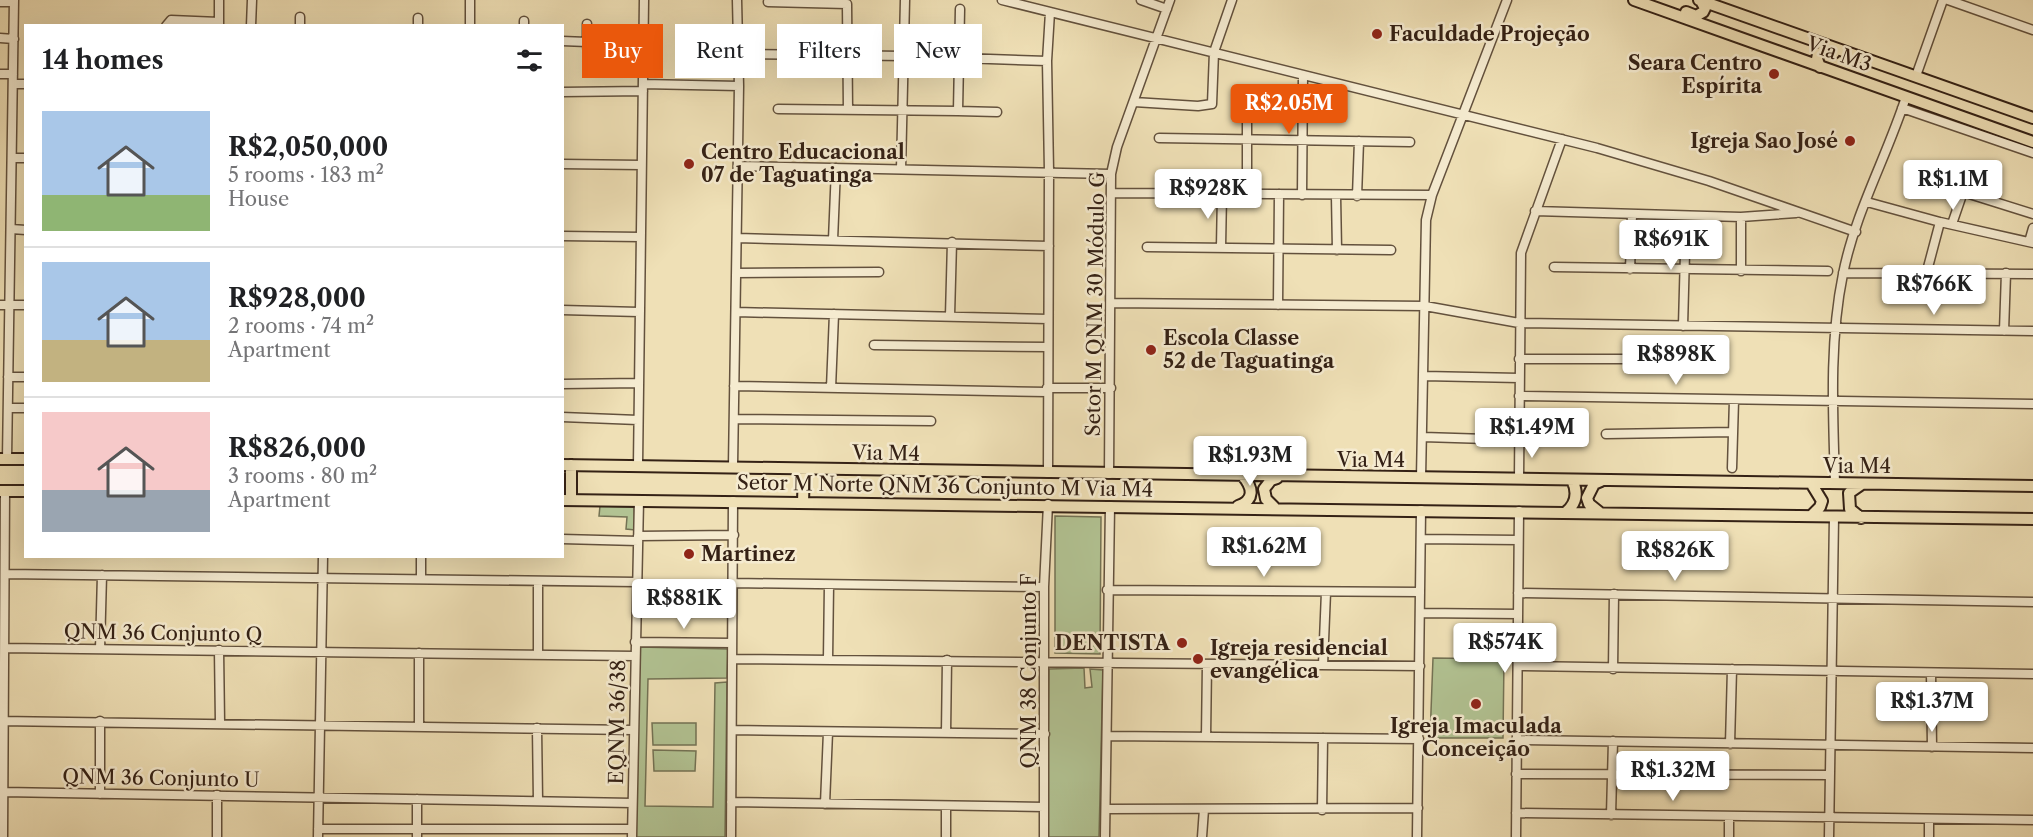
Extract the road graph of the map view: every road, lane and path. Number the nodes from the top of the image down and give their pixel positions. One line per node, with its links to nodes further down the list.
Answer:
1 (219, 0): 23 (street)
2 (252, 0): 24 (street)
3 (470, 0): 25 (street)
4 (644, 0): 52 (street)
5 (737, 0): 26 (street)
6 (905, 0): 28 (street)
7 (1002, 0): 21 (street)
8 (1141, 0): 19 (street)
9 (1232, 0): 37 (street)
10 (1507, 0): 64 (street)
11 (1634, 0): 40 (main road, Via M3)
12 (1643, 0): 13 (main road)
13 (1700, 0): 41 (main road)
14 (1943, 0): 44 (street)
15 (1948, 0): 30 (street)
16 (14, 1): 17 (street); 35 (street)
17 (0, 2)
18 (768, 2): 27 (street)
19 (1169, 4): 32 (street, Setor M QNM 30 Módulo G)
20 (960, 9): 29 (street)
21 (1050, 12): 32 (street); 39 (street)
22 (168, 24): 23 (street)
23 (219, 24)
24 (251, 24)
25 (470, 24)
26 (738, 24)
27 (849, 24)
28 (905, 24)
29 (959, 24)
30 (2033, 30)
31 (0, 38): 35 (street)
32 (1156, 38): 37 (street); 55 (street, Setor M QNM 30 Módulo G)
33 (564, 41): 34 (street)
34 (582, 42)
35 (14, 44): 36 (street); 49 (street)
36 (24, 47)
37 (1214, 52): 43 (street); 55 (street)
38 (982, 58): 39 (street)
39 (1047, 61): 81 (street)
40 (1820, 67): 41 (main road); 56 (main road, Via M3)
41 (1889, 67): 44 (main road)
42 (0, 74): 49 (street)
43 (1303, 75): 64 (street); 69 (street)
44 (1916, 76): 58 (main road)
45 (739, 78): 51 (street)
46 (848, 78): 60 (street)
47 (904, 78): 61 (street)
48 (958, 78): 62 (street)
49 (13, 79): 50 (street); 74 (street)
50 (24, 83)
51 (739, 86): 52 (street); 78 (street)
52 (643, 88): 53 (street); 77 (street)
53 (564, 92)
54 (1247, 94): 67 (street)
55 (1134, 102): 82 (street, Setor M QNM 30 Módulo G)
56 (1904, 103): 57 (main road, Via M3); 73 (street); 93 (street)
57 (1927, 104): 58 (main road); 72 (main road, Via M3)
58 (2001, 106): 65 (main road)
59 (778, 109): 60 (street)
60 (848, 110): 61 (street)
61 (903, 111): 62 (street); 80 (street)
62 (958, 111): 63 (street)
63 (998, 112)
64 (1465, 114): 68 (street); 90 (street)
65 (2033, 118)
66 (1159, 138): 67 (street)
67 (1247, 139): 69 (street); 87 (street)
68 (1562, 139): 94 (street); 95 (street)
69 (1302, 140): 70 (street); 89 (street)
70 (1359, 141): 71 (street); 92 (street)
71 (1410, 142)
72 (2033, 142)
73 (2033, 153)
74 (12, 158): 75 (street); 103 (street)
75 (24, 158)
76 (564, 164): 77 (street)
77 (641, 165): 107 (street)
78 (738, 166): 79 (street); 108 (street)
79 (836, 168): 80 (street); 109 (street)
80 (901, 169): 81 (street)
81 (1049, 171): 82 (street); 112 (street)
82 (1112, 174): 85 (street, Setor M QNM 30 Módulo G)
83 (1915, 177): 84 (street)
84 (1963, 192): 96 (street); 101 (street)
85 (1112, 194): 86 (street); 129 (street, Setor M QNM 30 Módulo G)
86 (1222, 194): 87 (street); 114 (street)
87 (1247, 194): 88 (street)
88 (1279, 195): 89 (street); 115 (street)
89 (1302, 195): 91 (street)
90 (1432, 195): 92 (street); 134 (street)
91 (1335, 196): 92 (street); 116 (street)
92 (1357, 196)
93 (1867, 202): 100 (street); 105 (street)
94 (1535, 211): 97 (street); 141 (street)
95 (1800, 213): 99 (street); 105 (street)
96 (2033, 214)
97 (1632, 215): 98 (street); 119 (street)
98 (1686, 216): 99 (street); 120 (street)
99 (1741, 217): 121 (street)
100 (1940, 222): 101 (street); 123 (street)
101 (1952, 224): 111 (street)
102 (2033, 228): 111 (street)
103 (11, 229): 104 (street); 132 (street)
104 (24, 230)
105 (1856, 232): 126 (street)
106 (564, 236): 107 (street)
107 (641, 237): 136 (street)
108 (737, 238): 109 (street); 125 (street)
109 (833, 240): 110 (street)
110 (952, 242): 112 (street); 139 (street)
111 (2031, 242)
112 (1049, 246): 140 (street)
113 (1147, 247): 114 (street)
114 (1221, 247): 115 (street)
115 (1279, 248): 116 (street); 130 (street)
116 (1337, 250): 117 (street)
117 (1391, 250)
118 (1554, 267): 119 (street)
119 (1630, 269): 120 (street)
120 (1684, 271): 121 (street); 142 (street)
121 (1741, 271): 122 (street)
122 (1828, 271)
123 (1927, 271): 126 (street); 127 (street)
124 (879, 272): 125 (street)
125 (736, 273): 137 (street)
126 (1843, 273): 143 (street)
127 (2006, 273): 128 (street); 144 (street)
128 (2033, 274)
129 (1112, 303): 130 (street); 159 (street, Setor M QNM 30 Módulo G)
130 (1278, 304): 134 (street)
131 (0, 305): 132 (street)
132 (11, 305): 133 (street); 150 (street)
133 (24, 305)
134 (1425, 306): 141 (street); 151 (street)
135 (564, 310): 136 (street)
136 (639, 312): 155 (street)
137 (736, 312): 138 (street); 157 (street)
138 (834, 314): 139 (street); 158 (street)
139 (950, 316): 140 (street)
140 (1048, 318): 147 (street)
141 (1519, 323): 142 (street); 148 (street)
142 (1683, 326): 143 (street)
143 (1836, 329): 144 (street); 163 (street)
144 (2004, 331): 145 (street)
145 (2033, 331)
146 (874, 345): 147 (street)
147 (1048, 347): 160 (street)
148 (1519, 359): 149 (street); 154 (street)
149 (1721, 359)
150 (4, 361): 152 (street)
151 (1424, 376): 154 (street); 174 (street)
152 (8, 377): 153 (street); 165 (street)
153 (24, 377)
154 (1519, 378): 161 (street)
155 (639, 383): 156 (street); 169 (street)
156 (564, 384)
157 (734, 386): 158 (street); 168 (street)
158 (831, 388): 160 (street)
159 (1111, 388): 160 (street); 184 (street, Setor M QNM 30 Módulo G)
160 (1047, 390): 183 (street)
161 (1519, 396): 162 (street); 175 (street)
162 (1734, 400): 163 (street); 172 (street)
163 (1833, 402): 164 (street); 192 (street)
164 (2033, 404)
165 (8, 408): 166 (street); 171 (street)
166 (24, 408)
167 (564, 417): 169 (street)
168 (734, 419): 170 (street); 180 (street)
169 (638, 420): 179 (street)
170 (931, 421)
171 (4, 429): 176 (street)
172 (1733, 432): 173 (street); 181 (street)
173 (1606, 434)
174 (1423, 437): 175 (street); 187 (street)
175 (1519, 440): 188 (street)
176 (4, 459): 177 (main road)
177 (24, 459)
178 (567, 465): 179 (main road, Via M4); 197 (main road)
179 (638, 465): 180 (main road, Via M4)
180 (733, 466): 182 (main road, Via M4)
181 (1732, 468)
182 (804, 470): 183 (main road, Via M4); 200 (main road)
183 (1048, 473): 184 (main road, Via M4)
184 (1109, 474): 185 (main road, Via M4)
185 (1243, 476): 186 (main road, Via M4); 203 (main road)
186 (1281, 477): 187 (main road, Via M4); 204 (main road)
187 (1422, 478): 188 (main road, Via M4)
188 (1519, 479): 189 (main road, Via M4)
189 (1572, 480): 190 (main road, Via M4); 207 (main road)
190 (1602, 481): 191 (main road, Via M4); 208 (main road)
191 (1811, 483): 192 (main road, Via M4); 209 (main road)
192 (1835, 483): 193 (main road, Via M4)
193 (1862, 484): 194 (main road, Via M4); 211 (main road)
194 (2033, 486)
195 (2, 491): 196 (main road); 220 (street)
196 (24, 491)
197 (567, 500): 198 (main road, Setor M Norte QNM 36 Conjunto M Via M4)
198 (639, 500): 199 (main road, Setor M Norte QNM 36 Conjunto M Via M4); 214 (street, EQNM 36/38)
199 (733, 501): 200 (main road, Setor M Norte QNM 36 Conjunto M Via M4); 213 (street)
200 (803, 502): 201 (main road, Setor M Norte QNM 36 Conjunto M Via M4)
201 (1048, 504): 202 (main road, Setor M Norte QNM 36 Conjunto M Via M4); 228 (street, QNM 38 Conjunto F)
202 (1110, 506): 203 (main road, Setor M Norte QNM 36 Conjunto M Via M4); 229 (street)
203 (1235, 507): 204 (main road, Setor M Norte QNM 36 Conjunto M Via M4)
204 (1274, 507): 205 (main road, Setor M Norte QNM 36 Conjunto M Via M4)
205 (1421, 510): 206 (main road, Setor M Norte QNM 36 Conjunto M Via M4); 216 (street)
206 (1519, 511): 207 (main road, Setor M Norte QNM 36 Conjunto M Via M4); 217 (street)
207 (1566, 512): 208 (main road, Setor M Norte QNM 36 Conjunto M Via M4)
208 (1599, 512): 209 (main road)
209 (1811, 516): 210 (main road)
210 (1834, 517): 211 (main road); 234 (street)
211 (1861, 518): 212 (main road)
212 (2033, 519)
213 (734, 535): 214 (street); 226 (street)
214 (638, 538): 215 (street); 225 (street, EQNM 36/38)
215 (564, 539)
216 (1422, 539): 217 (street); 231 (street)
217 (1518, 540): 232 (street)
218 (323, 558): 222 (street)
219 (421, 558): 223 (street)
220 (6, 574): 221 (street); 242 (street)
221 (102, 575): 222 (street); 243 (street)
222 (323, 577): 223 (street); 245 (street)
223 (421, 579): 224 (street)
224 (538, 581): 225 (street); 247 (street)
225 (636, 582): 236 (street, EQNM 36/38)
226 (733, 583): 227 (street); 237 (street)
227 (829, 585): 228 (street); 250 (street)
228 (1044, 587): 252 (street, QNM 38 Conjunto F)
229 (1107, 590): 230 (street); 253 (street)
230 (1326, 592): 231 (street); 255 (street)
231 (1420, 592): 238 (street)
232 (1518, 593): 233 (street); 239 (street)
233 (1614, 594): 234 (street); 258 (street)
234 (1832, 598): 235 (street); 260 (street)
235 (2033, 602)
236 (637, 603): 237 (street); 240 (street, EQNM 36/38)
237 (731, 605): 241 (street)
238 (1421, 613): 239 (street); 256 (street)
239 (1518, 614): 257 (street)
240 (635, 642): 241 (street); 248 (street, EQNM 36/38)
241 (732, 644): 249 (street)
242 (5, 648): 243 (street, QNM 36 Conjunto Q); 263 (street)
243 (100, 649): 244 (street, QNM 36 Conjunto Q)
244 (219, 651): 245 (street, QNM 36 Conjunto Q); 265 (street)
245 (321, 652): 246 (street, QNM 36 Conjunto Q); 266 (street)
246 (419, 653): 247 (street, QNM 36 Conjunto Q); 267 (street)
247 (538, 654): 248 (street, QNM 36 Conjunto Q)
248 (635, 656): 269 (street, EQNM 36/38)
249 (732, 659): 250 (street); 270 (street)
250 (828, 659): 251 (street)
251 (947, 660): 252 (street); 272 (street)
252 (1046, 661): 253 (street); 273 (street, QNM 38 Conjunto F)
253 (1108, 663): 254 (street); 274 (street)
254 (1207, 664): 255 (street); 275 (street)
255 (1323, 665): 256 (street)
256 (1420, 666): 277 (street)
257 (1518, 666): 258 (street); 278 (street)
258 (1613, 669): 259 (street)
259 (1732, 669): 260 (street); 281 (street)
260 (1832, 672): 261 (street); 280 (street)
261 (1931, 673): 262 (street); 282 (street)
262 (2033, 674)
263 (3, 721): 264 (street); 287 (street)
264 (100, 721): 265 (street); 288 (street)
265 (220, 723): 266 (street)
266 (319, 724): 267 (street); 290 (street)
267 (418, 726): 268 (street)
268 (537, 728): 269 (street); 292 (street)
269 (633, 730): 294 (street, EQNM 36/38)
270 (732, 730): 271 (street); 293 (street)
271 (828, 732): 272 (street); 295 (street)
272 (946, 733): 273 (street)
273 (1045, 734): 297 (street, QNM 38 Conjunto F)
274 (1107, 736): 275 (street); 299 (street)
275 (1206, 737): 276 (street)
276 (1323, 738): 277 (street); 301 (street)
277 (1419, 739): 298 (street)
278 (1516, 740): 279 (street); 284 (street)
279 (1613, 741): 281 (street); 285 (street)
280 (1830, 743): 281 (street); 282 (street); 286 (street)
281 (1730, 744)
282 (1932, 747): 283 (street)
283 (2033, 748)
284 (1516, 774): 285 (street); 302 (street)
285 (1612, 775): 286 (street); 303 (street)
286 (1830, 775): 305 (street)
287 (4, 792): 288 (street, QNM 36 Conjunto U); 311 (street)
288 (100, 794): 289 (street, QNM 36 Conjunto U)
289 (217, 795): 290 (street, QNM 36 Conjunto U); 312 (street)
290 (319, 798): 291 (street, QNM 36 Conjunto U); 308 (street)
291 (417, 799): 292 (street, QNM 36 Conjunto U); 309 (street)
292 (538, 801): 294 (street, QNM 36 Conjunto U)
293 (731, 802): 295 (street); 313 (street)
294 (632, 803): 310 (street, EQNM 36/38)
295 (825, 804): 296 (street)
296 (946, 806): 297 (street); 314 (street)
297 (1044, 807): 315 (street, QNM 38 Conjunto F)
298 (1418, 808): 301 (street); 318 (street)
299 (1106, 809): 300 (street); 316 (street)
300 (1204, 809): 301 (street); 317 (street)
301 (1322, 810)
302 (1516, 813): 303 (street); 319 (street)
303 (1611, 815): 304 (street)
304 (1729, 817): 305 (street); 320 (street)
305 (1829, 818): 306 (street); 321 (street)
306 (1929, 820): 307 (street); 322 (street)
307 (2033, 820)
308 (318, 833): 309 (street)
309 (417, 833): 310 (street)
310 (632, 833)
311 (3, 837)
312 (217, 837)
313 (731, 837)
314 (946, 837)
315 (1044, 837)
316 (1105, 837)
317 (1202, 837)
318 (1418, 837)
319 (1516, 837)
320 (1729, 837)
321 (1829, 837)
322 (1929, 837)

